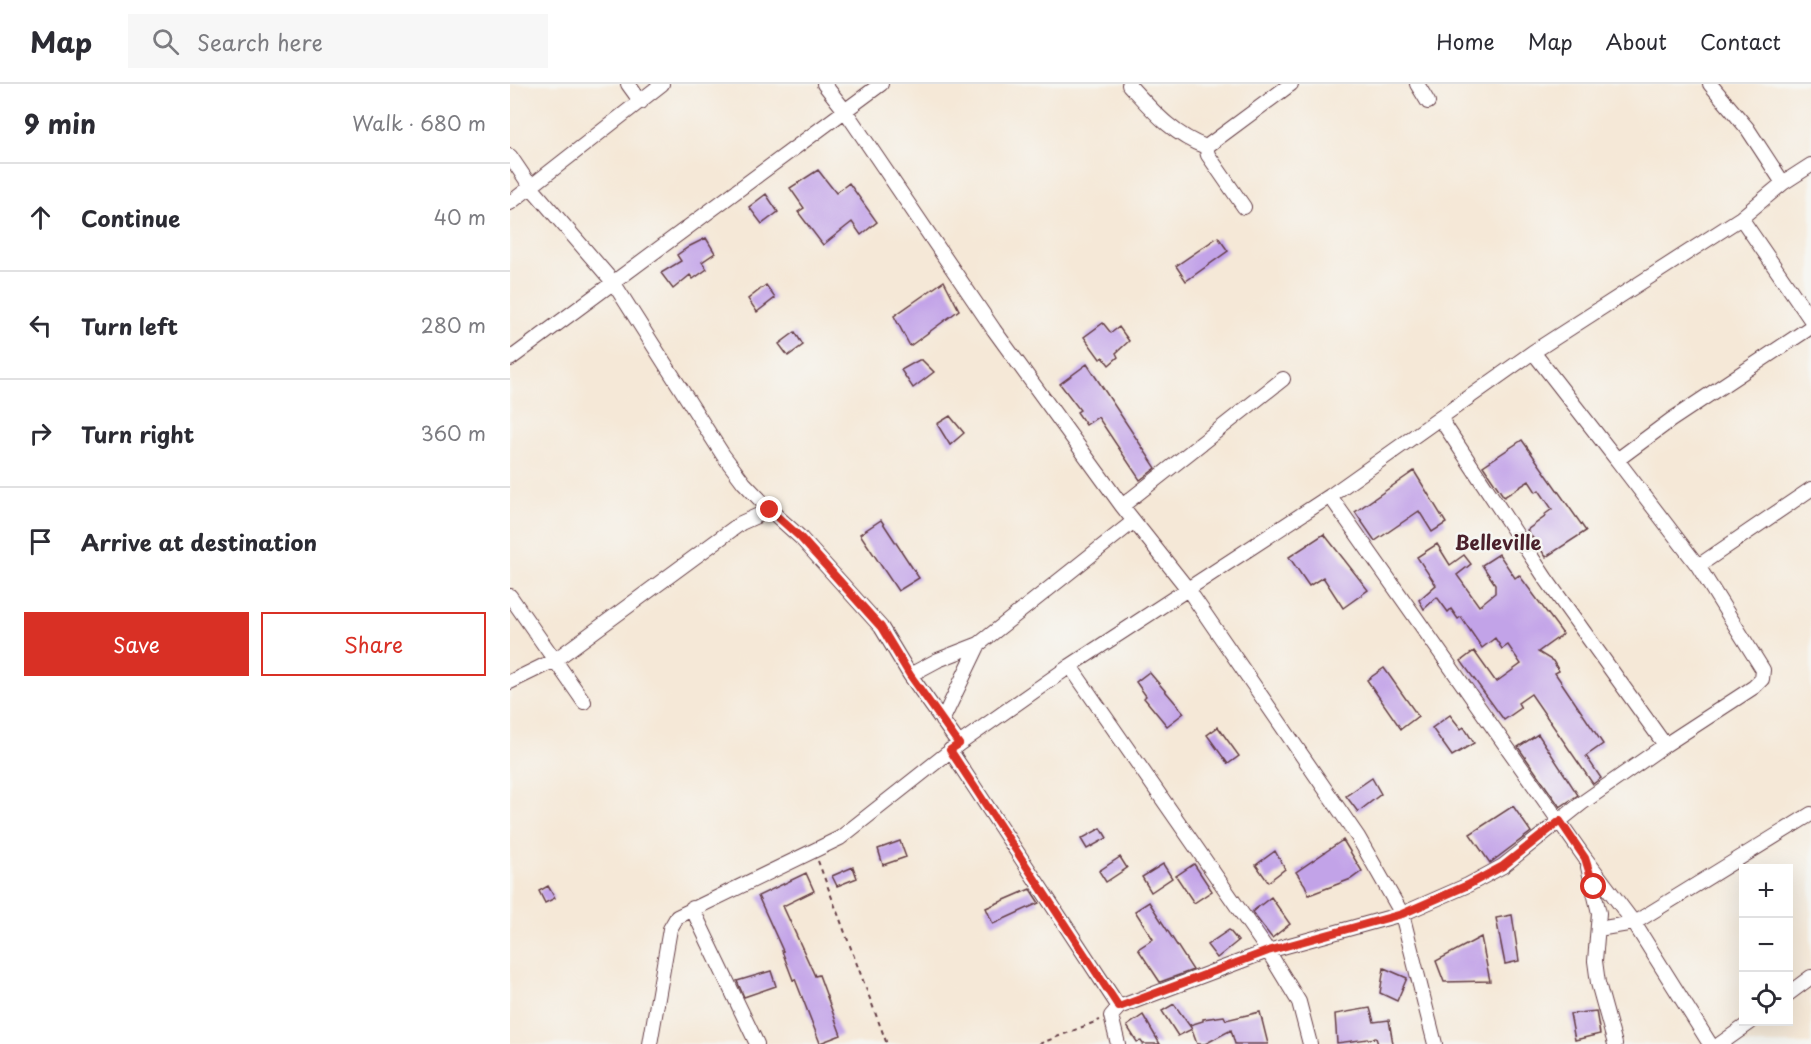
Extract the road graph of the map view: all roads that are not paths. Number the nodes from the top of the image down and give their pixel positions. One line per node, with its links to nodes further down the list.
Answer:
1 (628, 84): 9 (street)
2 (662, 84): 9 (street)
3 (824, 84): 11 (street)
4 (881, 84): 11 (street)
5 (1291, 84): 12 (street)
6 (1417, 84): 10 (street)
7 (1710, 84): 15 (street)
8 (1129, 85): 12 (street)
9 (641, 102): 16 (street)
10 (1428, 102)
11 (846, 112): 20 (street); 30 (street)
12 (1206, 147): 18 (street)
13 (510, 156): 16 (street)
14 (1811, 165): 15 (street)
15 (1783, 183): 19 (street)
16 (531, 187): 17 (street); 20 (street)
17 (510, 203)
18 (1244, 207)
19 (1741, 218): 21 (street); 23 (street)
20 (613, 282): 24 (street); 31 (street)
21 (1811, 320)
22 (1811, 327): 27 (street)
23 (1533, 352): 26 (street); 27 (street)
24 (510, 359)
25 (1283, 379): 30 (street)
26 (1440, 418): 29 (street); 43 (street)
27 (1617, 460): 33 (street)
28 (1810, 491): 33 (street)
29 (1330, 496): 34 (street); 46 (street)
30 (1122, 506): 32 (street)
31 (770, 510): 37 (street); 39 (street)
32 (1134, 521): 34 (street); 36 (street)
33 (1698, 566): 43 (street)
34 (1187, 588): 38 (street); 49 (street)
35 (510, 596): 37 (street)
36 (979, 644): 39 (street); 42 (street)
37 (555, 660): 40 (street); 41 (street)
38 (1070, 666): 44 (street); 52 (street)
39 (910, 675): 42 (street)
40 (510, 682)
41 (585, 702)
42 (942, 721): 44 (street)
43 (1665, 745): 46 (street)
44 (954, 747): 48 (street); 55 (street)
45 (1811, 814): 50 (street)
46 (1560, 821): 47 (street); 49 (street)
47 (1585, 858): 50 (street); 51 (street)
48 (692, 908): 57 (street); 58 (street)
49 (1402, 914): 52 (street); 61 (street)
50 (1634, 923): 51 (street); 63 (street)
51 (1598, 929): 62 (street)
52 (1268, 951): 55 (street); 60 (street)
53 (1811, 977): 54 (street)
54 (1793, 990)
55 (1115, 1011): 59 (street)
56 (1745, 1026): 64 (street)
57 (650, 1044)
58 (757, 1044)
59 (1118, 1044)
60 (1310, 1044)
61 (1435, 1044)
62 (1615, 1044)
63 (1710, 1044)
64 (1720, 1044)

